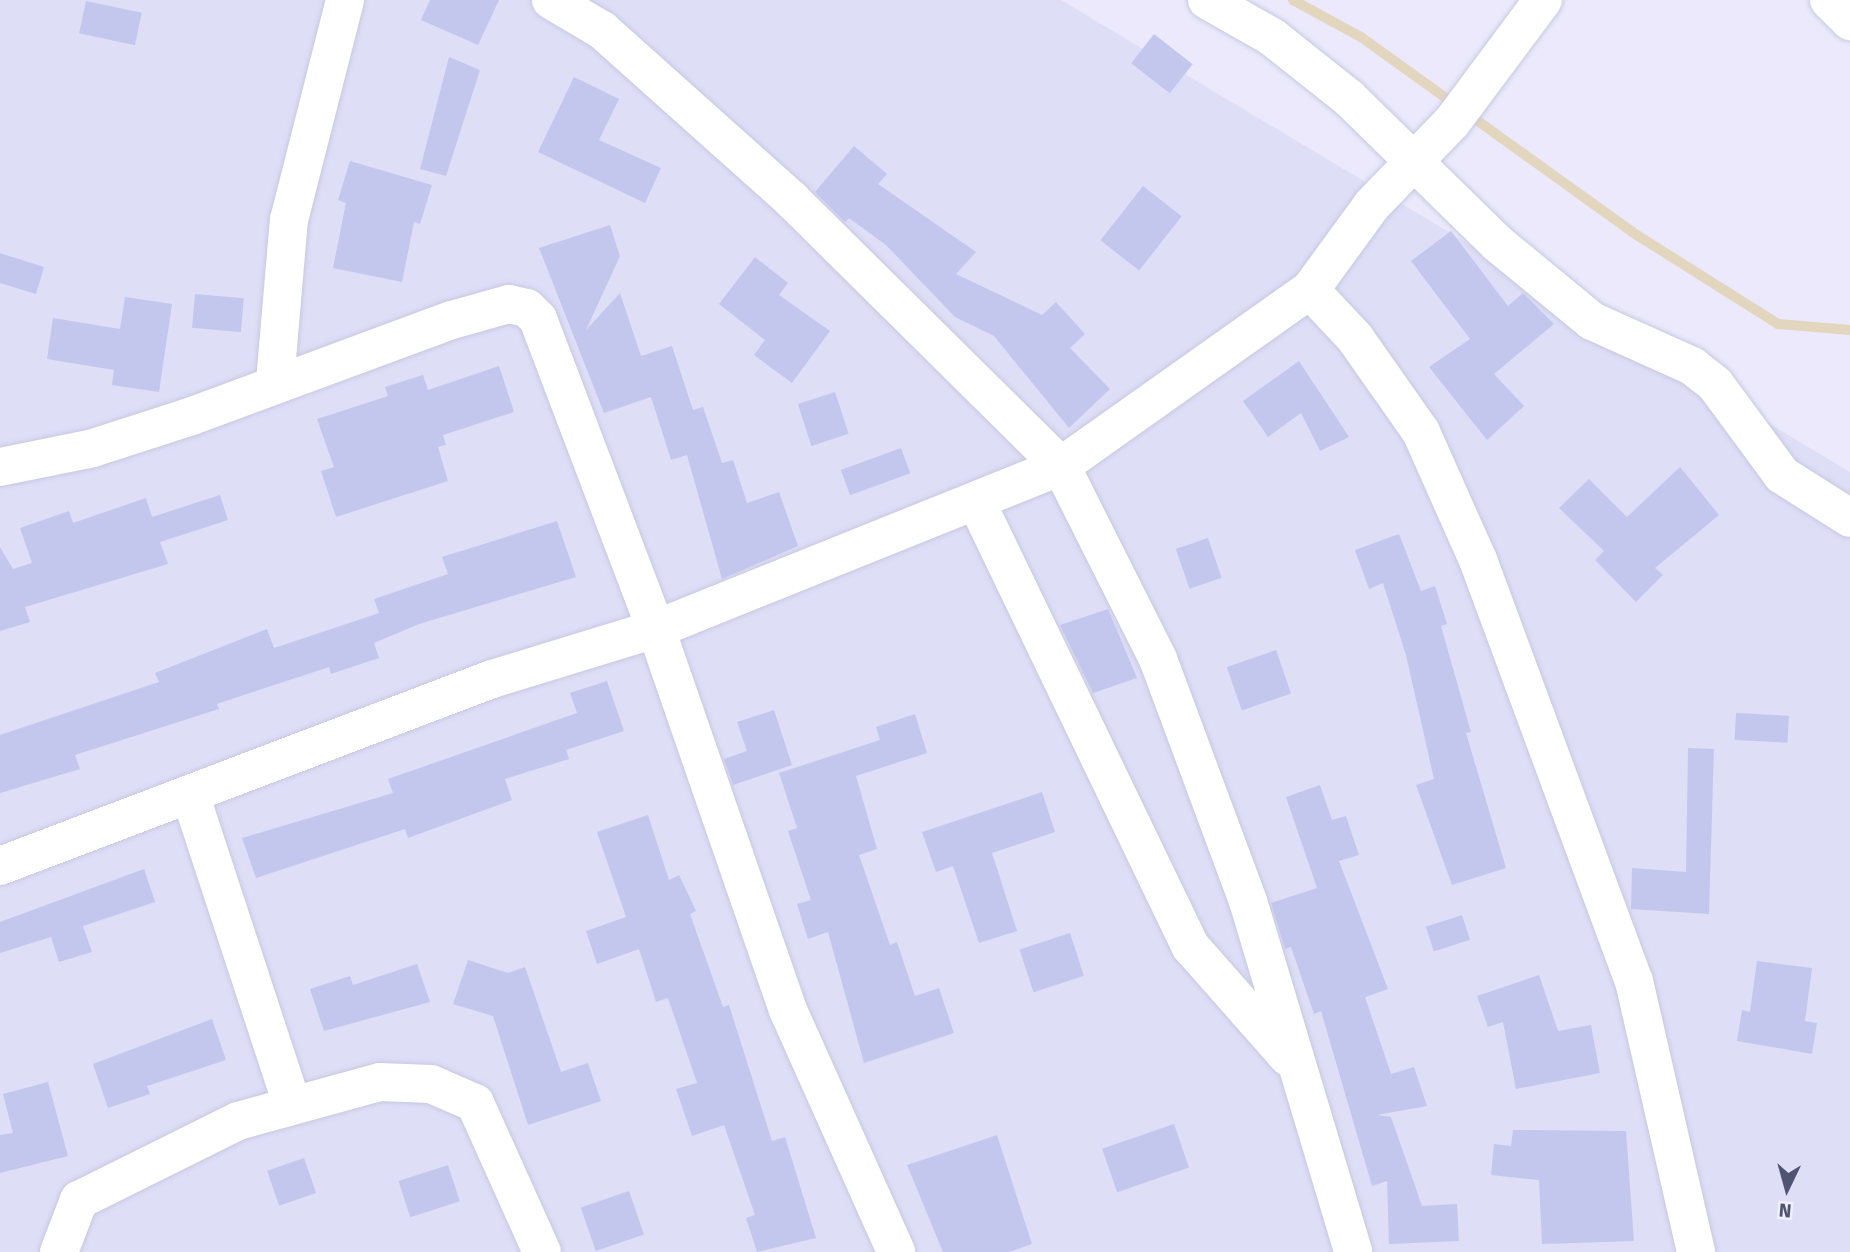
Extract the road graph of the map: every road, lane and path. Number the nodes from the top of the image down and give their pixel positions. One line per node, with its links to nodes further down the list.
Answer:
1 (345, 0): 9 (street)
2 (551, 0): 10 (street)
3 (1207, 0): 7 (street)
4 (1543, 0): 7 (street)
5 (1829, 0): 6 (street)
6 (1850, 21)
7 (1414, 159): 8 (street); 13 (street)
8 (1310, 290): 10 (street); 23 (street)
9 (275, 382): 11 (street); 14 (street)
10 (1061, 466): 12 (street); 17 (street)
11 (0, 467)
12 (976, 501): 14 (street); 17 (street)
13 (1850, 518)
14 (656, 629): 15 (street); 21 (street)
15 (190, 794): 16 (street); 18 (street)
16 (0, 866)
17 (1294, 1064): 22 (street)
18 (291, 1102): 19 (street); 20 (street)
19 (59, 1252)
20 (542, 1252)
21 (896, 1252)
22 (1353, 1252)
23 (1696, 1252)

